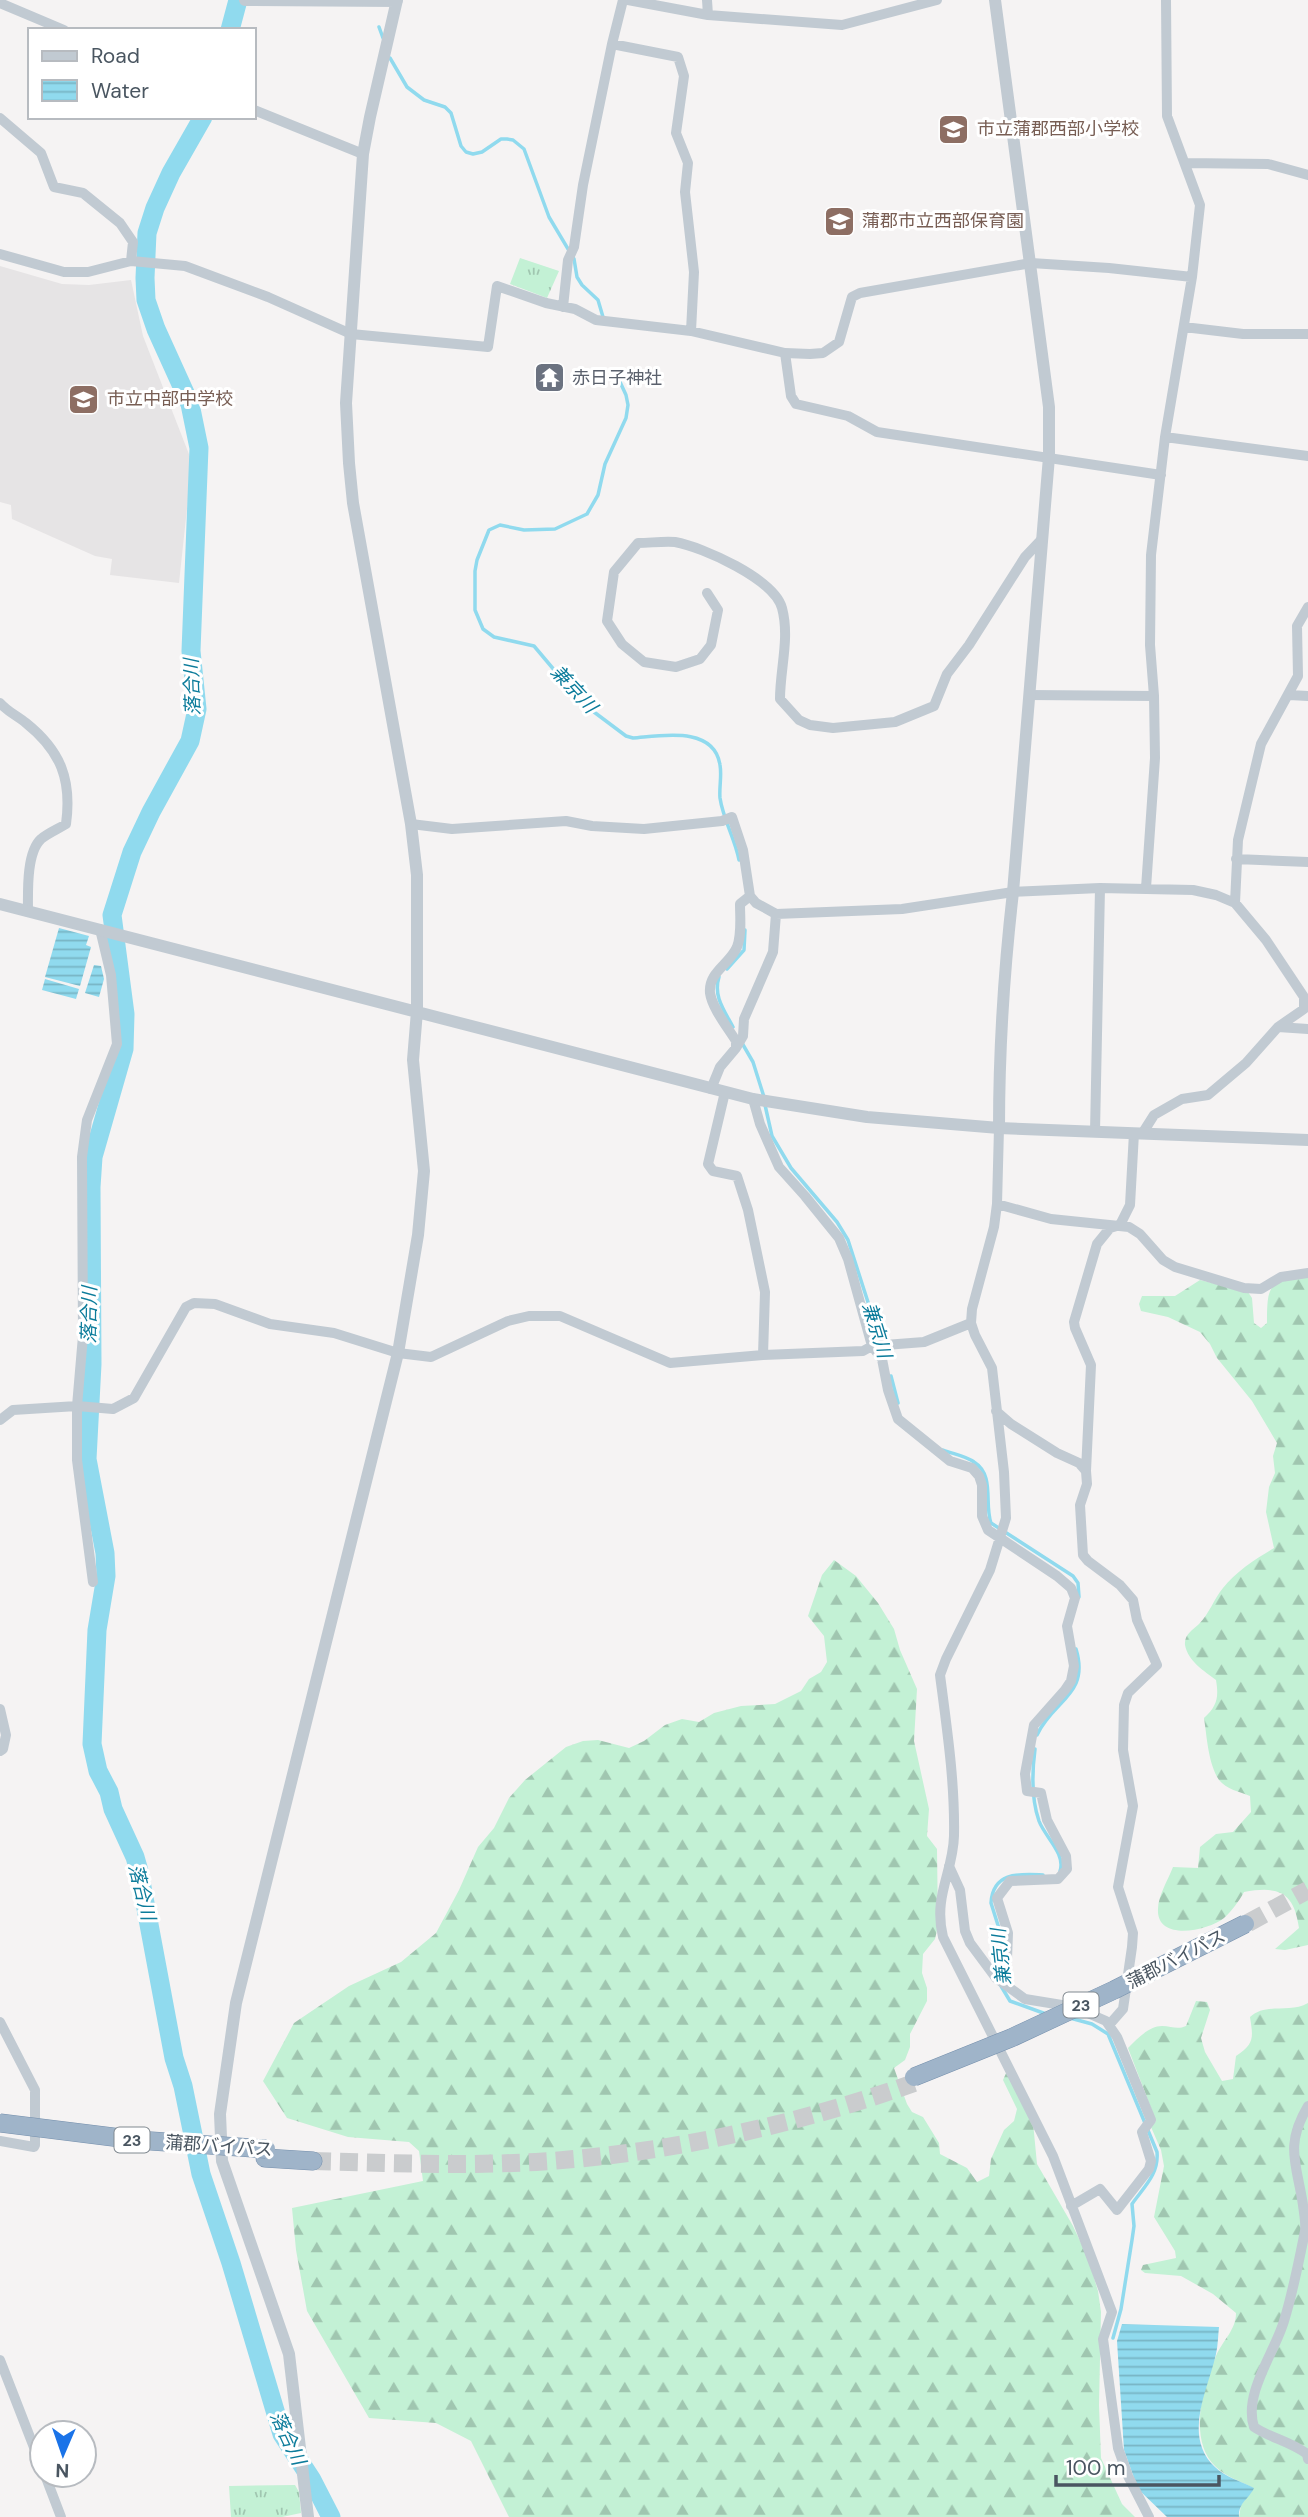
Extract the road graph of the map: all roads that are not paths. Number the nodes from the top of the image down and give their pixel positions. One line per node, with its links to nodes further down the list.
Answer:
1 (246, 0): 2 (street)
2 (397, 0): 14 (street)
3 (626, 0): 9 (street); 11 (street)
4 (707, 0): 9 (street)
5 (937, 0): 9 (street)
6 (995, 0): 19 (street)
7 (1167, 0): 15 (street)
8 (0, 2): 10 (street)
9 (708, 15)
10 (59, 28)
11 (612, 44): 21 (street); 23 (street)
12 (256, 111): 14 (street)
13 (0, 118): 18 (street)
14 (363, 154): 24 (street)
15 (1185, 163): 16 (street); 20 (street)
16 (1308, 175)
17 (0, 254): 18 (street)
18 (132, 261): 24 (street)
19 (1031, 263): 20 (street); 26 (street); 29 (street)
20 (1192, 277): 22 (street)
21 (562, 307): 23 (street); 24 (street)
22 (1184, 327): 25 (street); 27 (street)
23 (691, 331): 26 (street)
24 (351, 334): 39 (street)
25 (1308, 334)
26 (785, 353): 29 (street)
27 (1165, 437): 28 (street); 30 (street)
28 (1308, 456)
29 (1049, 457): 30 (street); 31 (street)
30 (1161, 475): 36 (street)
31 (1043, 538): 32 (street); 34 (street)
32 (707, 593)
33 (1308, 607): 35 (street)
34 (1029, 695): 36 (street); 44 (street)
35 (1289, 695): 37 (street); 40 (street)
36 (1154, 696): 43 (street)
37 (1308, 696)
38 (0, 703): 48 (street)
39 (411, 824): 45 (street); 51 (street)
40 (1237, 859): 41 (street); 46 (street)
41 (1308, 862)
42 (1100, 888): 43 (street); 44 (street); 59 (street)
43 (1146, 888): 46 (street)
44 (1013, 892): 49 (street); 58 (street)
45 (746, 899): 49 (street); 54 (street)
46 (1234, 903): 52 (street)
47 (0, 904): 48 (street)
48 (28, 912): 50 (street)
49 (776, 914): 54 (street)
50 (102, 929): 51 (street); 69 (street)
51 (417, 1011): 55 (street); 67 (street)
52 (1278, 1027): 53 (street); 60 (street)
53 (1308, 1029)
54 (739, 1043): 55 (street)
55 (711, 1089): 56 (street)
56 (725, 1092): 57 (street); 68 (street)
57 (759, 1100): 58 (street); 66 (street)
58 (999, 1128): 59 (street); 62 (street)
59 (1095, 1132): 60 (street)
60 (1138, 1133): 61 (street); 63 (street)
61 (1308, 1140)
62 (997, 1203): 63 (street); 65 (street)
63 (1120, 1225): 64 (street); 72 (street)
64 (1308, 1273)
65 (971, 1323): 66 (street); 70 (street)
66 (874, 1346): 68 (street); 73 (street)
67 (398, 1353): 68 (street); 69 (street); 95 (street)
68 (763, 1355)
69 (79, 1406): 71 (street); 74 (street)
70 (996, 1411): 72 (street); 73 (street)
71 (0, 1420)
72 (1086, 1471): 81 (street)
73 (1001, 1532): 77 (street); 79 (street)
74 (93, 1582)
75 (0, 1709): 76 (street)
76 (0, 1751)
77 (948, 1866): 79 (street); 89 (street)
78 (1247, 1926): 82 (highway, 蒲郡バイパス / 23, bridge)
79 (1002, 1982): 81 (street)
80 (0, 2022): 86 (street)
81 (1109, 2025): 89 (street)
82 (914, 2080)
83 (1308, 2106): 92 (street)
84 (0, 2123): 87 (highway, 蒲郡バイパス / 23, bridge)
85 (0, 2130): 87 (highway, 蒲郡バイパス / 23)
86 (0, 2141)
87 (265, 2154): 88 (highway, 蒲郡バイパス / 23)
88 (313, 2157)
89 (1071, 2206): 96 (street)
90 (0, 2360): 91 (street)
91 (28, 2432)
92 (1308, 2459)
93 (50, 2489): 94 (street)
94 (61, 2517)
95 (309, 2517)
96 (1149, 2517)

